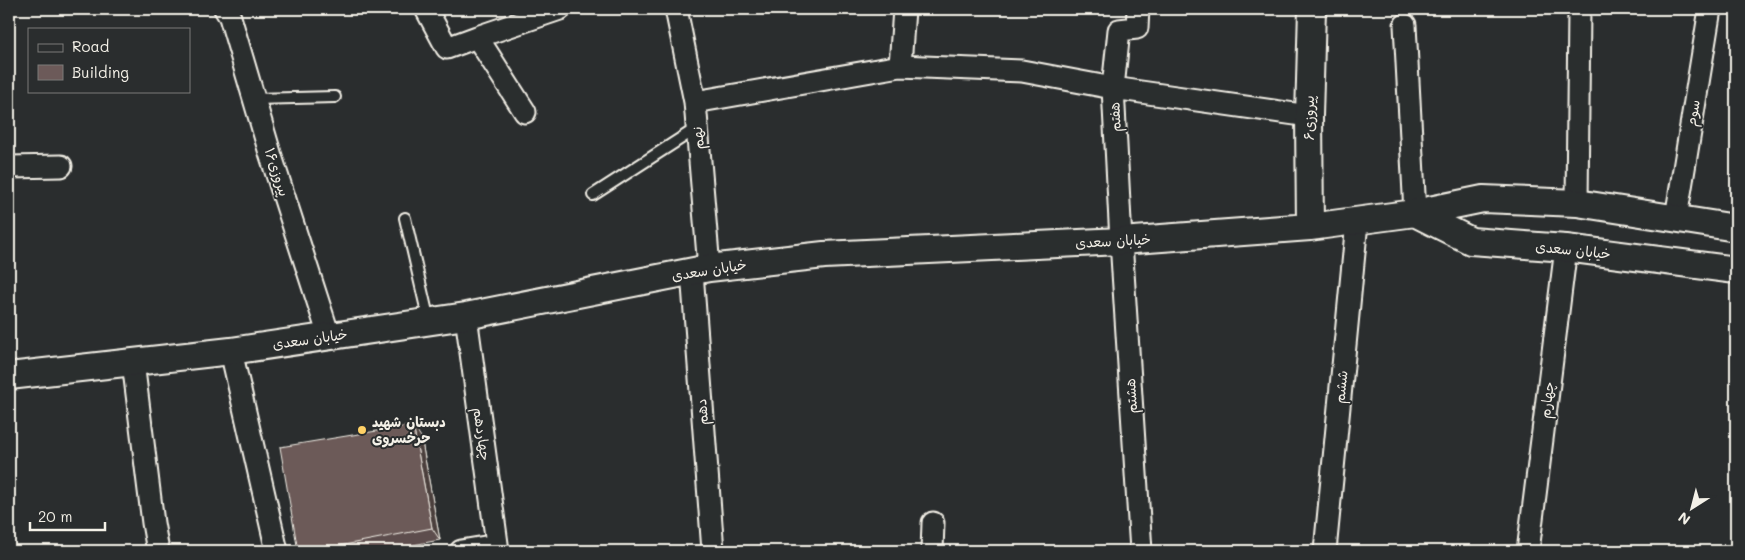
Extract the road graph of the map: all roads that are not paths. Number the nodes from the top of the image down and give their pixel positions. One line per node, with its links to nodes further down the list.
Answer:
1 (225, 9): 15 (street, پیروزی۱۶)
2 (426, 9): 11 (street)
3 (560, 9): 11 (street)
4 (676, 9): 16 (street, نهم)
5 (904, 9): 12 (street)
6 (1138, 9): 13 (street, هفتم)
7 (1312, 9): 18 (street, پیروزی۶)
8 (1579, 9): 23 (street)
9 (1710, 9): 26 (street, سوم)
10 (1405, 25): 24 (street)
11 (477, 37): 17 (street)
12 (900, 66): 13 (street); 16 (street)
13 (1114, 88): 18 (street); 30 (street, هفتم)
14 (336, 97): 15 (lane)
15 (254, 99): 36 (street, پیروزی۱۶)
16 (695, 102): 19 (street, نهم)
17 (525, 112)
18 (1309, 116): 28 (street, پیروزی۶)
19 (697, 128): 22 (lane); 32 (street, نهم)
20 (9, 166): 21 (street)
21 (61, 166)
22 (593, 196)
23 (1577, 203): 24 (street, خیابان سعدی); 26 (street, خیابان سعدی)
24 (1415, 213): 27 (street, خیابان سعدی); 31 (street, خیابان سعدی)
25 (405, 218): 35 (lane)
26 (1676, 218): 29 (street, خیابان سعدی)
27 (1357, 222): 28 (street, خیابان سعدی); 48 (street, ششم)
28 (1310, 227): 30 (street, خیابان سعدی)
29 (1736, 228)
30 (1121, 240): 32 (street, خیابان سعدی); 47 (street, هشتم)
31 (1566, 248): 33 (street, خیابان سعدی); 49 (street, چهارم)
32 (701, 270): 34 (street, خیابان سعدی); 45 (street, دهم)
33 (1736, 270)
34 (466, 316): 35 (street, خیابان سعدی); 41 (street, چهاردهم)
35 (429, 322): 36 (street, خیابان سعدی)
36 (329, 336): 37 (street, خیابان سعدی)
37 (231, 351): 38 (street, خیابان سعدی); 43 (street)
38 (133, 362): 39 (street, خیابان سعدی); 42 (street)
39 (9, 376)
40 (933, 523): 46 (street)
41 (497, 548): 44 (street)
42 (158, 551)
43 (277, 551)
44 (461, 551)
45 (713, 551)
46 (932, 551)
47 (1141, 551)
48 (1325, 551)
49 (1528, 551)

